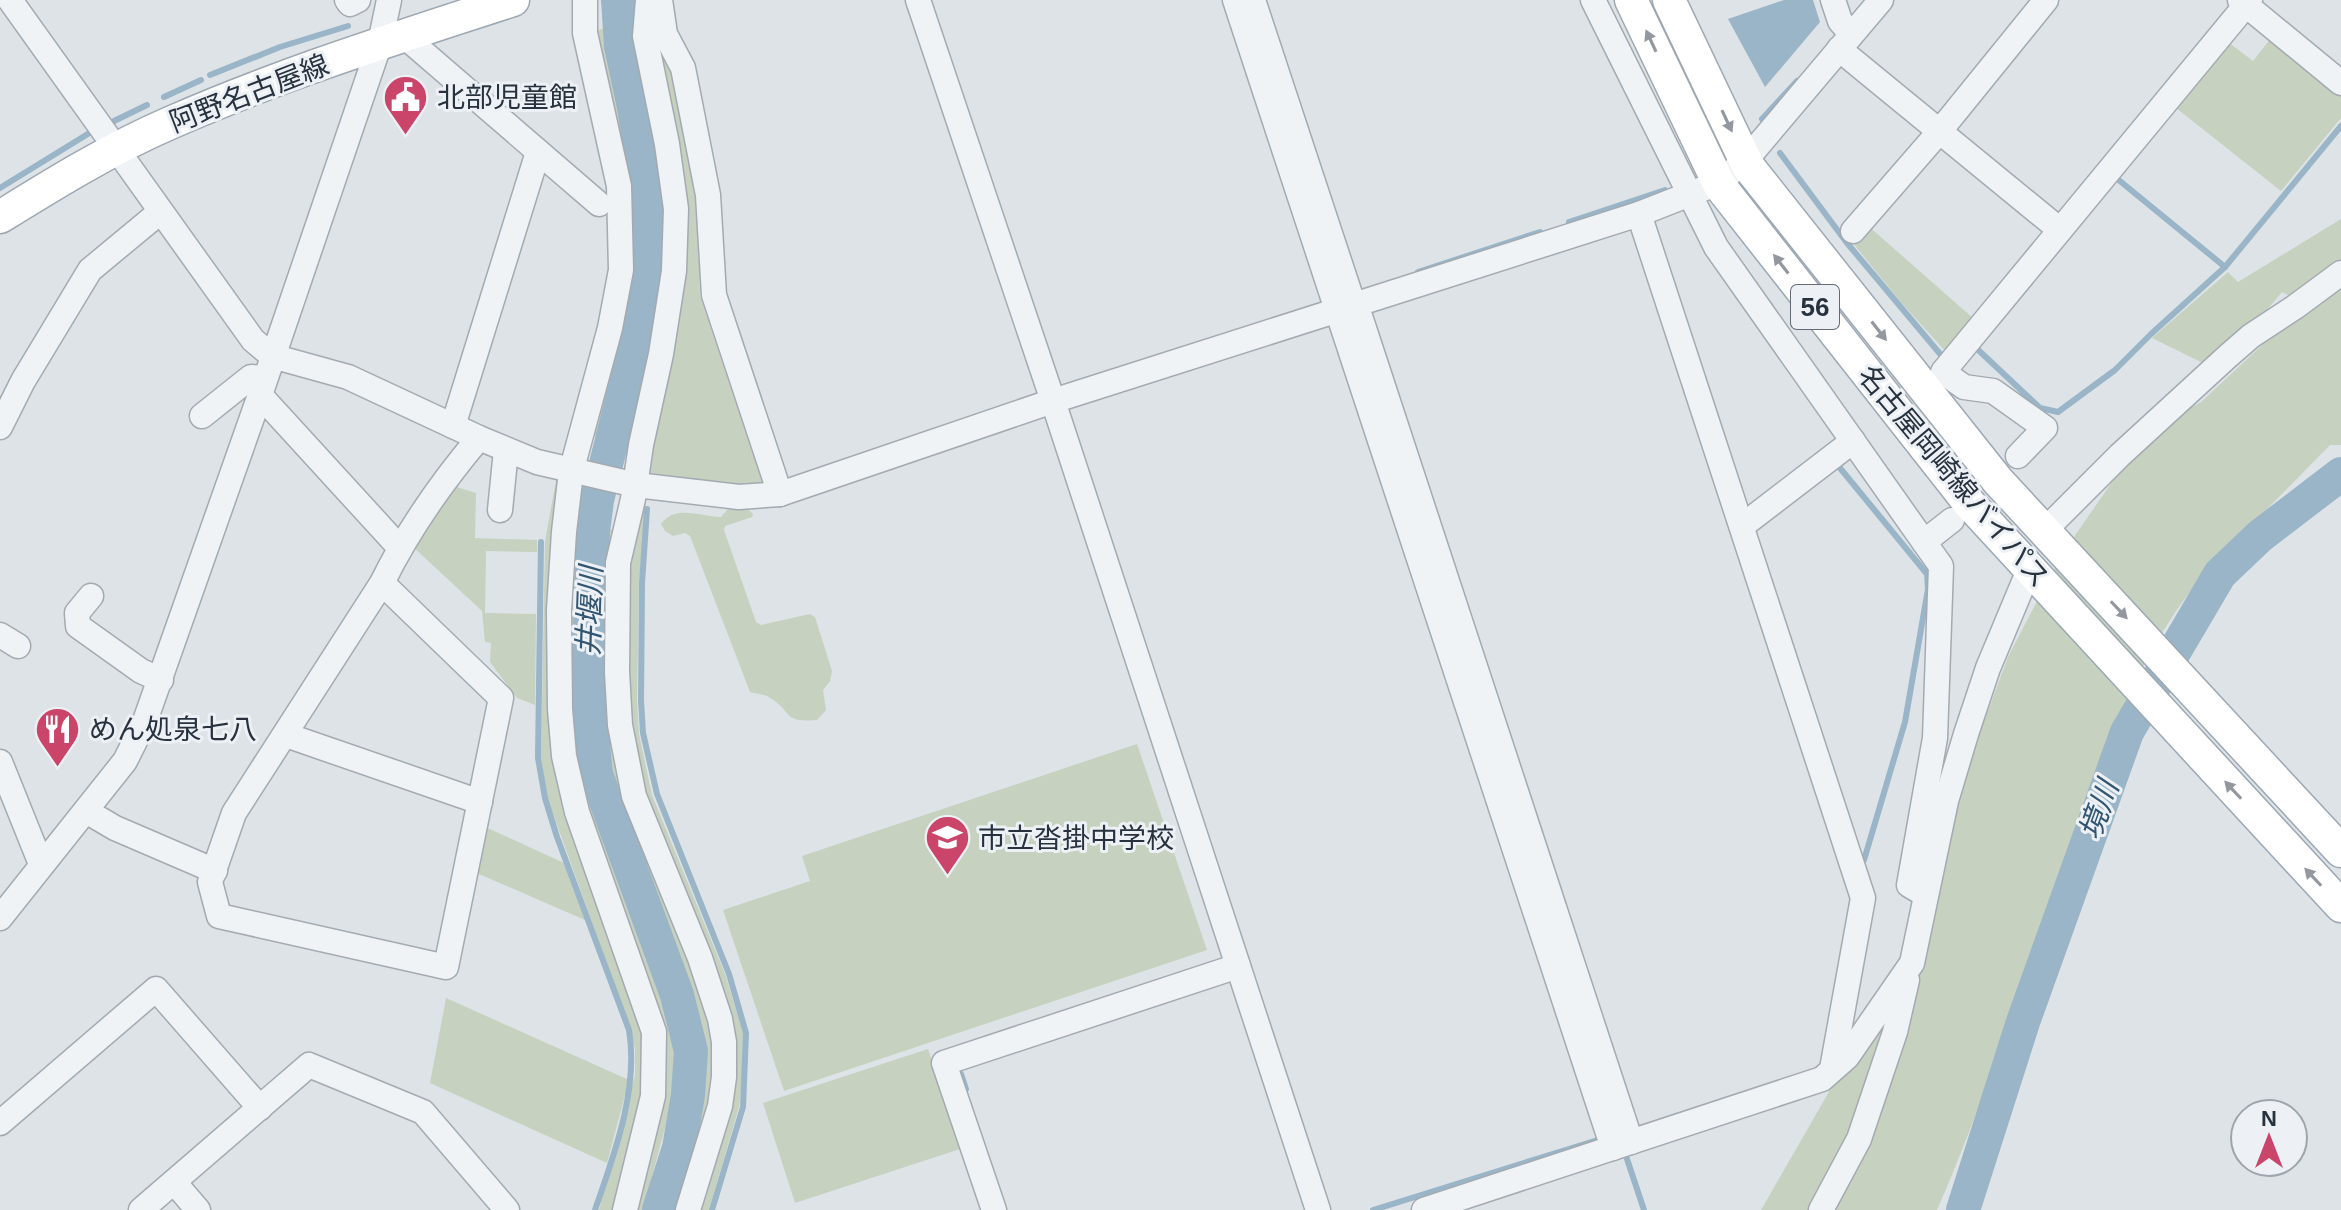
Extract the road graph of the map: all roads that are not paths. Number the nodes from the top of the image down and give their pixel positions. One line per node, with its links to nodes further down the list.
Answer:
1 (10, 0): 24 (street)
2 (347, 0): 3 (street)
3 (358, 0)
4 (388, 0): 21 (street)
5 (513, 0): 21 (main road, 阿野名古屋線)
6 (585, 0): 46 (street)
7 (648, 0): 47 (street)
8 (660, 0): 48 (street)
9 (918, 0): 38 (street)
10 (1235, 0): 36 (street)
11 (1253, 0): 36 (street)
12 (1593, 0): 28 (street)
13 (1631, 0): 27 (main road, 名古屋岡崎線バイパス / 56, one-way to 13)
14 (1669, 0): 26 (main road, 名古屋岡崎線バイパス / 56, one-way to 26)
15 (1833, 0): 20 (street)
16 (1849, 0): 20 (street)
17 (1881, 0): 20 (street)
18 (2046, 0): 23 (street)
19 (2245, 2): 22 (street); 33 (street)
20 (1851, 35): 23 (street); 26 (street)
21 (392, 39): 24 (main road, 阿野名古屋線); 25 (street); 37 (street)
22 (2341, 83)
23 (1939, 132): 33 (street); 34 (street)
24 (115, 150): 30 (street); 32 (main road, 阿野名古屋線)
25 (538, 152): 29 (street); 41 (street)
26 (1745, 161): 27 (street); 52 (main road, 名古屋岡崎線バイパス / 56, one-way to 52)
27 (1718, 183): 28 (street); 55 (main road, 名古屋岡崎線バイパス / 56, one-way to 27)
28 (1688, 195): 31 (street); 43 (street)
29 (599, 204)
30 (160, 212): 37 (street); 39 (street)
31 (1639, 214): 36 (street); 51 (street)
32 (0, 217)
33 (2060, 230): 45 (street)
34 (1853, 231)
35 (2341, 273): 52 (street)
36 (1346, 307): 38 (street); 74 (street)
37 (266, 376): 40 (street); 41 (street); 54 (street); 58 (street)
38 (1053, 401): 48 (street); 70 (street)
39 (2, 416)
40 (202, 416)
41 (453, 426): 42 (street)
42 (479, 438): 44 (street); 54 (street)
43 (1853, 441): 51 (street); 53 (street)
44 (506, 450): 46 (street); 49 (street)
45 (2018, 456)
46 (574, 472): 47 (street); 79 (street)
47 (633, 485): 48 (street); 80 (street)
48 (780, 494)
49 (500, 510)
50 (1952, 520): 53 (street)
51 (1742, 526): 71 (street)
52 (2056, 541): 63 (main road, 名古屋岡崎線バイパス / 56, one-way to 63)
53 (1924, 542): 66 (street)
54 (399, 547): 56 (street)
55 (2036, 577): 66 (street); 67 (main road, 名古屋岡崎線バイパス / 56, one-way to 55)
56 (382, 583): 59 (street); 61 (street)
57 (91, 596): 58 (street)
58 (161, 680): 62 (street)
59 (286, 735): 61 (street); 65 (street)
60 (0, 762): 64 (street)
61 (480, 802): 65 (street)
62 (86, 811): 64 (street); 65 (street)
63 (2341, 851)
64 (41, 864): 68 (street)
65 (215, 871)
66 (1926, 895): 69 (street)
67 (2341, 906)
68 (2, 912)
69 (1912, 963): 71 (street); 84 (street)
70 (1238, 966): 81 (street); 82 (street)
71 (1832, 1069): 74 (street)
72 (260, 1108): 73 (street); 75 (street); 78 (street)
73 (0, 1123)
74 (1622, 1145): 83 (street)
75 (174, 1182): 76 (street); 77 (street)
76 (141, 1210)
77 (198, 1210)
78 (507, 1210)
79 (625, 1210)
80 (688, 1210)
81 (994, 1210)
82 (1318, 1210)
83 (1424, 1210)
84 (1821, 1210)

